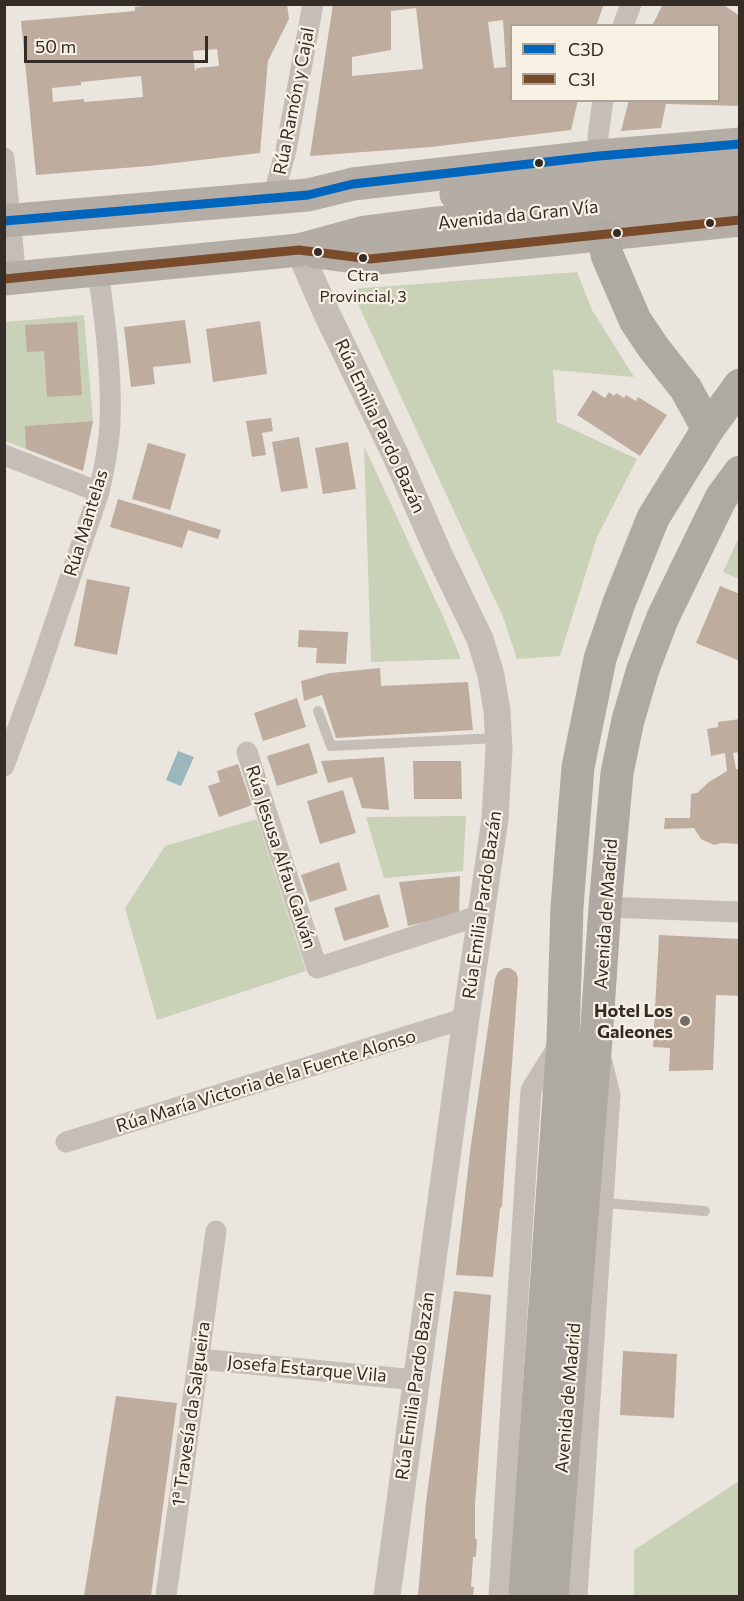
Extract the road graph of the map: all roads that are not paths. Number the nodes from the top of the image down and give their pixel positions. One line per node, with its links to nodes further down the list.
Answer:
1 (313, 4): 11 (street, Rúa Ramón y Cajal)
2 (631, 4): 3 (street)
3 (624, 24)
4 (603, 102): 6 (street)
5 (740, 144): 6 (main road, Avenida da Gran Vía)
6 (599, 156): 10 (main road, Avenida da Gran Vía)
7 (4, 158): 13 (street)
8 (740, 169): 10 (main road, Avenida da Gran Vía)
9 (740, 193): 15 (main road, Avenida da Gran Vía)
10 (308, 195): 11 (main road, Avenida da Gran Vía)
11 (273, 197): 13 (main road, Avenida da Gran Vía)
12 (740, 220): 14 (main road, Avenida da Gran Vía)
13 (7, 221): 17 (street)
14 (604, 234): 15 (main road, Avenida da Gran Vía); 19 (highway)
15 (299, 250): 16 (main road, Avenida da Gran Vía); 24 (street, Rúa Emilia Pardo Bazán)
16 (98, 271): 17 (main road, Avenida da Gran Vía); 22 (street, Rúa Mantelas)
17 (10, 278)
18 (740, 385): 19 (highway, Avenida de Madrid)
19 (708, 429): 32 (highway, Avenida de Madrid)
20 (4, 455): 22 (street)
21 (740, 472): 27 (highway, Avenida de Madrid)
22 (99, 492): 26 (street, Rúa Mantelas)
23 (318, 711): 24 (lane)
24 (499, 738): 29 (street, Rúa Emilia Pardo Bazán)
25 (247, 752): 29 (street, Rúa Jesusa Alfau Galván)
26 (4, 766)
27 (605, 908): 28 (street); 31 (highway, Avenida de Madrid)
28 (740, 912)
29 (481, 915): 30 (street, Rúa Emilia Pardo Bazán)
30 (466, 1018): 33 (street, Rúa María Victoria de la Fuente Alonso); 38 (street, Rúa Emilia Pardo Bazán)
31 (596, 1039): 34 (street); 43 (highway, Avenida de Madrid)
32 (562, 1040): 41 (street, Avenida de Madrid); 42 (highway, Avenida de Madrid)
33 (66, 1142)
34 (604, 1203): 35 (lane); 44 (street)
35 (705, 1210)
36 (216, 1231): 37 (street, 1ª Travesía da Salgueira)
37 (199, 1359): 38 (street, Josefa Estarque Vila); 39 (street, 1ª Travesía da Salgueira)
38 (416, 1380): 40 (street, Rúa Emilia Pardo Bazán)
39 (166, 1596)
40 (387, 1596)
41 (499, 1596)
42 (525, 1596)
43 (552, 1596)
44 (577, 1596)

